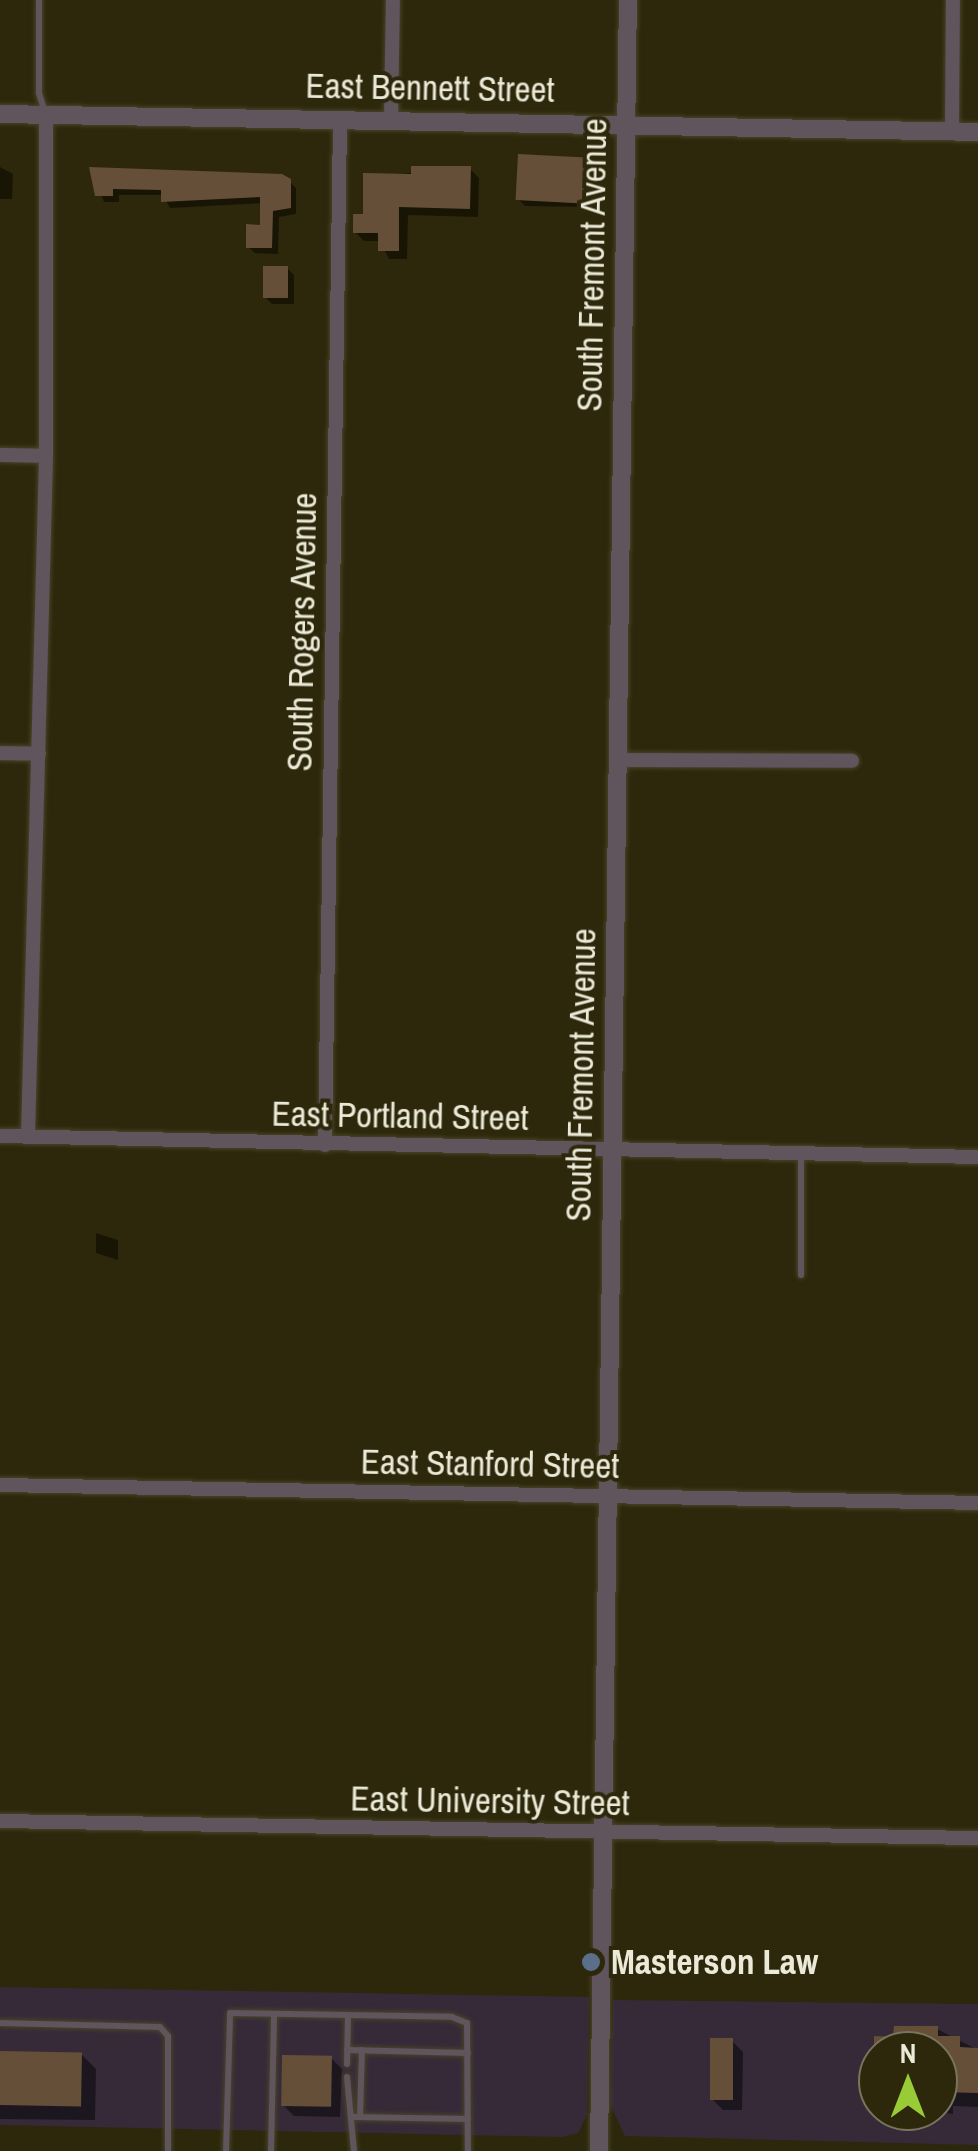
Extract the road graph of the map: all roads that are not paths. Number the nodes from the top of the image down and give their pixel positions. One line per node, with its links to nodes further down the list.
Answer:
1 (39, 0): 6 (lane)
2 (392, 0): 8 (street)
3 (628, 0): 9 (street, South Fremont Avenue)
4 (953, 0): 10 (street)
5 (0, 114): 6 (street, East Bennett Street)
6 (46, 114): 7 (street, East Bennett Street); 13 (street)
7 (340, 119): 8 (street, East Bennett Street); 20 (street, South Rogers Avenue)
8 (391, 120): 9 (street, East Bennett Street)
9 (627, 124): 10 (street, East Bennett Street); 16 (street, South Fremont Avenue)
10 (952, 132): 11 (street, East Bennett Street)
11 (978, 132)
12 (0, 456): 13 (street)
13 (46, 456): 15 (street)
14 (0, 753): 15 (street)
15 (39, 754): 19 (street)
16 (616, 760): 17 (street); 21 (street, South Fremont Avenue)
17 (852, 761)
18 (0, 1136): 19 (street, East Portland Street)
19 (28, 1136): 20 (street, East Portland Street)
20 (325, 1145): 21 (street, East Portland Street)
21 (612, 1151): 22 (street, East Portland Street); 26 (street, South Fremont Avenue)
22 (801, 1154): 23 (street, East Portland Street); 24 (lane)
23 (978, 1157)
24 (801, 1275)
25 (0, 1485): 26 (street, East Stanford Street)
26 (608, 1496): 27 (street, East Stanford Street); 29 (street, South Fremont Avenue)
27 (978, 1503)
28 (0, 1821): 29 (street, East University Street)
29 (603, 1834): 30 (street, East University Street); 46 (street, South Fremont Avenue)
30 (978, 1838)
31 (274, 2014): 32 (lane); 42 (lane); 43 (lane)
32 (348, 2016): 34 (lane); 36 (lane)
33 (0, 2023): 41 (lane)
34 (348, 2050): 35 (lane); 37 (lane)
35 (362, 2050): 36 (lane); 39 (lane)
36 (468, 2052): 40 (lane)
37 (347, 2064)
38 (347, 2078): 39 (lane)
39 (357, 2117): 40 (lane); 44 (lane)
40 (468, 2119): 45 (lane)
41 (168, 2151)
42 (226, 2151)
43 (271, 2151)
44 (354, 2151)
45 (468, 2151)
46 (599, 2151)

